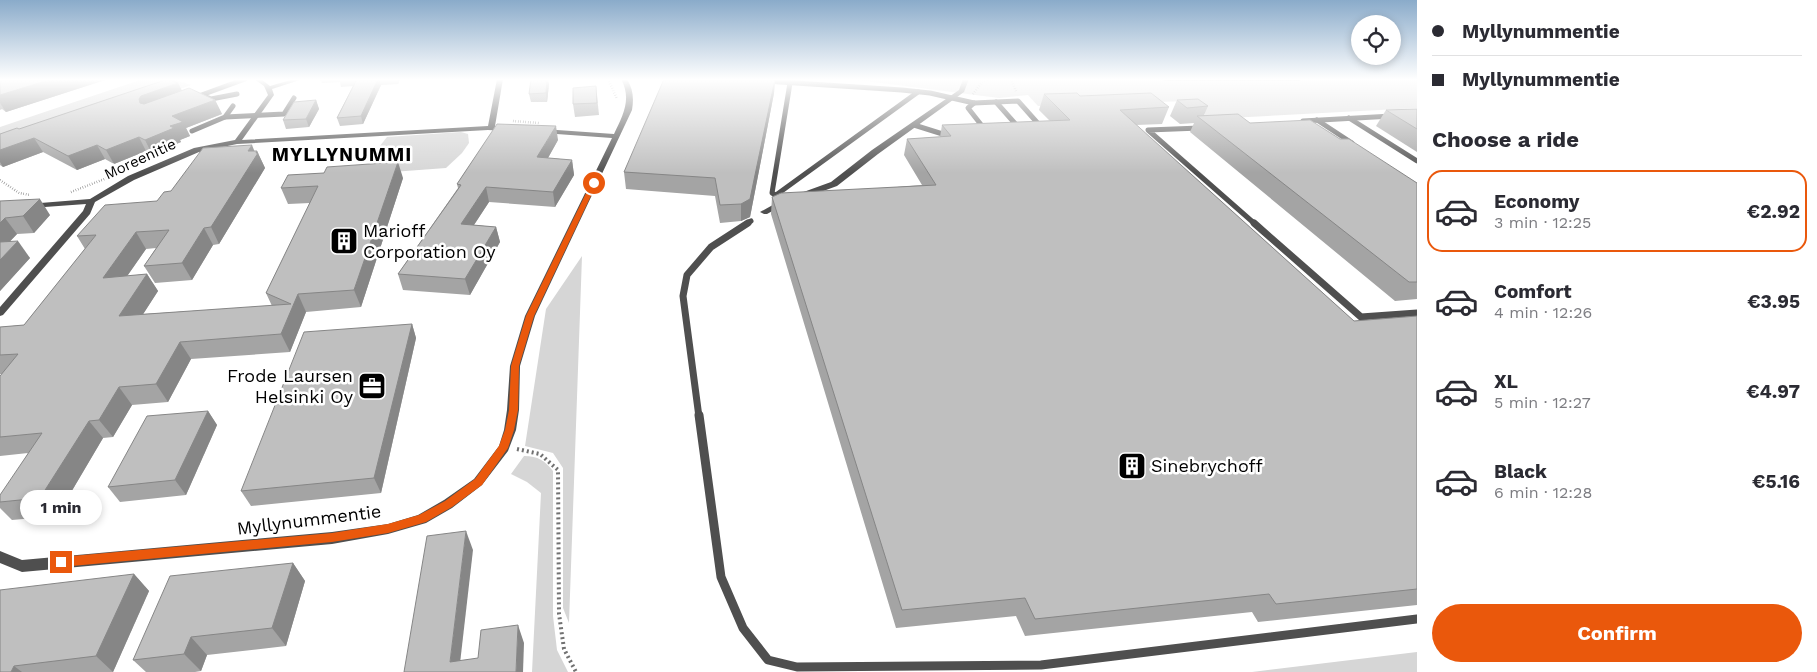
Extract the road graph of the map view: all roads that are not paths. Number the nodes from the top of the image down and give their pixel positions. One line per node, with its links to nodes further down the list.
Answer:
1 (230, 110): 14 (lane)
2 (261, 110): 13 (street)
3 (286, 110): 13 (lane)
4 (494, 110): 20 (street)
5 (629, 110): 26 (street, Myllynummentie)
6 (785, 110): 32 (lane)
7 (893, 110): 32 (lane)
8 (935, 110): 18 (street)
9 (970, 110): 28 (lane)
10 (1003, 110): 25 (lane)
11 (1027, 110): 24 (lane)
12 (1397, 115): 15 (lane)
13 (257, 116): 14 (lane); 29 (street)
14 (225, 118): 23 (lane)
15 (1348, 118): 16 (lane); 31 (lane)
16 (1317, 120): 17 (lane); 30 (lane)
17 (1298, 121)
18 (914, 125): 27 (lane); 34 (street)
19 (1211, 127): 39 (lane)
20 (491, 128): 21 (street, Moreenitie); 29 (street, Moreenitie)
21 (517, 130)
22 (535, 130): 26 (street)
23 (192, 131)
24 (1039, 133)
25 (1014, 134)
26 (617, 136): 40 (street, Myllynummentie)
27 (956, 136)
28 (982, 136)
29 (237, 142): 33 (street, Moreenitie)
30 (1356, 145)
31 (1417, 161)
32 (776, 195): 34 (lane)
33 (92, 200): 35 (street); 38 (street, Moreenitie)
34 (792, 200): 36 (street)
35 (19, 205)
36 (764, 212)
37 (751, 221): 41 (lane)
38 (0, 313)
39 (1417, 313)
40 (0, 557)
41 (1417, 619)

